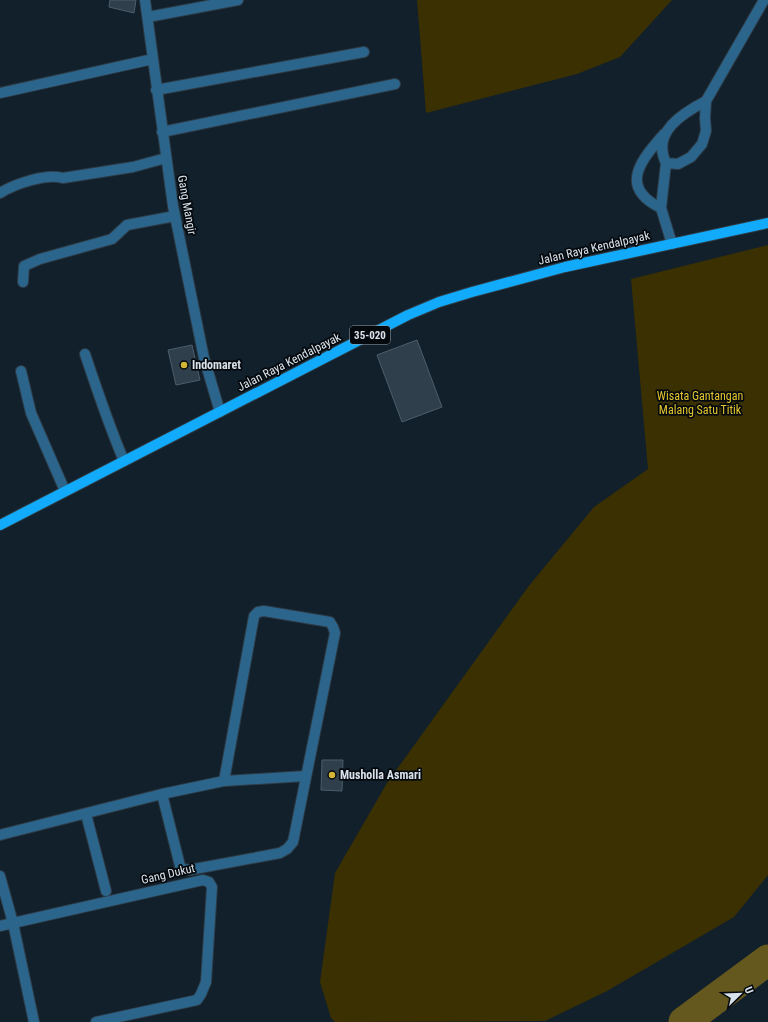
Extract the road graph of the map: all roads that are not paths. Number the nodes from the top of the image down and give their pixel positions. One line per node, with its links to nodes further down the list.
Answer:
1 (145, 0): 4 (street, Gang Mangir)
2 (238, 0): 4 (street)
3 (764, 0): 10 (street)
4 (148, 17): 6 (street, Gang Mangir)
5 (364, 52): 8 (street)
6 (153, 59): 8 (street, Gang Mangir); 9 (street)
7 (395, 84): 11 (street)
8 (156, 90): 11 (street, Gang Mangir)
9 (0, 93)
10 (706, 101): 12 (street); 14 (street)
11 (162, 132): 13 (street, Gang Mangir)
12 (665, 134): 14 (street); 16 (street)
13 (166, 158): 15 (street); 17 (street, Gang Mangir)
14 (666, 163): 16 (street)
15 (0, 193)
16 (661, 208): 19 (street)
17 (175, 216): 20 (street); 23 (street, Gang Mangir)
18 (768, 223): 19 (main road, Jalan Raya Kendalpayak / 35-020)
19 (672, 244): 23 (main road, Jalan Raya Kendalpayak / 35-020)
20 (23, 282)
21 (86, 354): 24 (street)
22 (21, 371): 25 (street)
23 (220, 412): 24 (main road, Jalan Raya Kendalpayak / 35-020)
24 (124, 461): 25 (main road, Jalan Raya Kendalpayak / 35-020)
25 (65, 491): 26 (main road, Jalan Raya Kendalpayak / 35-020)
26 (0, 525)
27 (306, 776): 28 (street); 28 (street); 29 (street)
28 (224, 781): 29 (street)
29 (162, 794): 30 (street)
30 (86, 814): 31 (street); 33 (street)
31 (0, 835)
32 (0, 876): 34 (street)
33 (106, 891)
34 (13, 922): 35 (street); 36 (street); 37 (street, Gang Dukut)
35 (0, 926)
36 (34, 1022)
37 (96, 1022)

